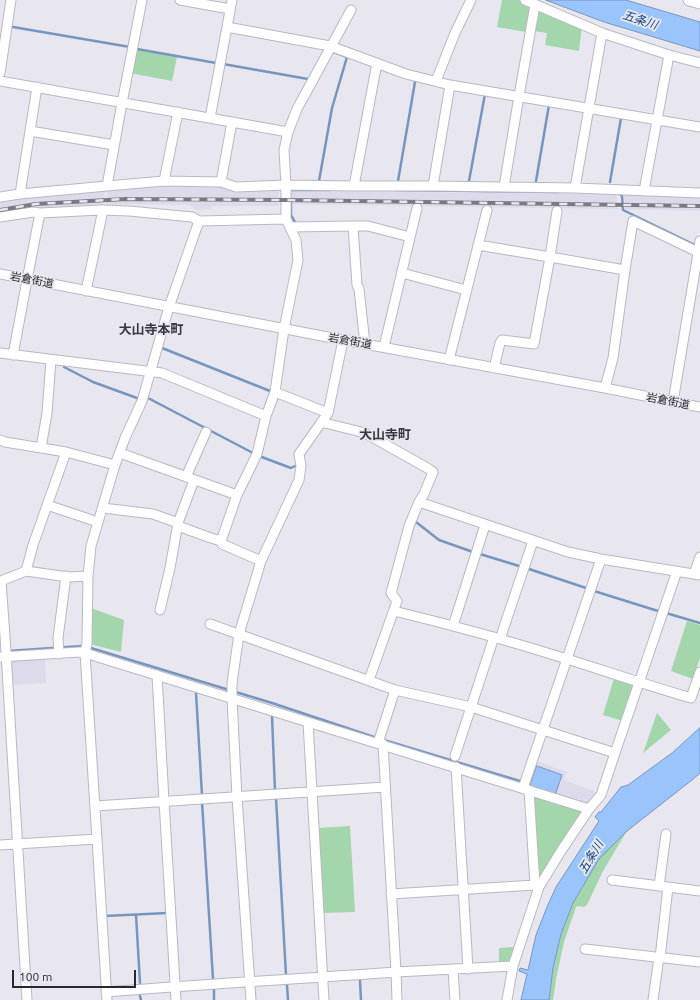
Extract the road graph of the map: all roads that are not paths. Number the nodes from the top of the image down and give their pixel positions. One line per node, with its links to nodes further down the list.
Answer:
1 (11, 0): 17 (street)
2 (142, 0): 23 (street)
3 (180, 0): 8 (street)
4 (471, 0): 19 (street)
5 (525, 0): 9 (street)
6 (689, 0): 7 (main road)
7 (700, 3)
8 (231, 4): 11 (street)
9 (536, 5): 12 (street); 22 (street)
10 (350, 10): 13 (street)
11 (227, 27): 13 (street); 26 (street)
12 (602, 33): 14 (street); 24 (street)
13 (330, 46): 15 (street); 31 (street)
14 (669, 55): 16 (street); 27 (street)
15 (377, 63): 19 (street); 37 (street)
16 (700, 63)
17 (0, 73)
18 (0, 81): 21 (street)
19 (436, 81): 20 (street)
20 (450, 85): 22 (street); 38 (street)
21 (36, 87): 23 (street); 30 (street)
22 (519, 96): 24 (street); 39 (street)
23 (122, 103): 25 (street); 32 (street)
24 (589, 108): 27 (street); 40 (street)
25 (178, 112): 26 (street); 33 (street)
26 (210, 118): 28 (street)
27 (657, 120): 29 (street); 41 (street)
28 (232, 122): 31 (street); 34 (street)
29 (700, 127)
30 (30, 131): 32 (street); 43 (street)
31 (288, 132): 35 (street)
32 (114, 145): 36 (street)
33 (164, 181): 34 (street); 36 (street)
34 (221, 182): 35 (street)
35 (286, 185): 37 (street); 52 (street)
36 (107, 186): 43 (street)
37 (354, 186): 38 (street)
38 (433, 186): 39 (street)
39 (504, 187): 40 (street)
40 (576, 188): 41 (street)
41 (644, 191): 42 (street)
42 (700, 193)
43 (20, 194): 44 (street)
44 (0, 197)
45 (417, 208): 54 (street)
46 (103, 210): 49 (street); 51 (street); 64 (street)
47 (487, 210): 56 (street)
48 (557, 211): 58 (street)
49 (40, 214): 50 (street); 62 (street)
50 (0, 217)
51 (200, 221): 52 (street); 65 (street)
52 (288, 223): 53 (street); 66 (street)
53 (353, 226): 54 (street); 68 (street)
54 (410, 237): 61 (street)
55 (700, 241): 57 (street)
56 (478, 245): 58 (street); 63 (street)
57 (699, 252): 59 (street); 78 (street)
58 (550, 257): 59 (street); 74 (street)
59 (625, 270): 76 (street)
60 (0, 274): 62 (street, 岩倉街道)
61 (402, 274): 63 (street); 69 (street)
62 (27, 280): 64 (street, 岩倉街道); 71 (street)
63 (466, 290): 73 (street)
64 (86, 291): 65 (street, 岩倉街道)
65 (169, 306): 66 (street, 岩倉街道); 75 (street)
66 (284, 328): 67 (street, 岩倉街道); 77 (street)
67 (343, 340): 68 (street, 岩倉街道); 80 (street)
68 (365, 344): 69 (street, 岩倉街道)
69 (384, 347): 73 (street, 岩倉街道)
70 (0, 353): 71 (street)
71 (13, 355): 72 (street)
72 (50, 360): 75 (street); 85 (street)
73 (449, 360): 74 (street, 岩倉街道)
74 (494, 368): 76 (street, 岩倉街道)
75 (150, 372): 81 (street); 87 (street)
76 (605, 388): 78 (street, 岩倉街道)
77 (275, 392): 80 (street); 81 (street)
78 (673, 402): 79 (street, 岩倉街道)
79 (700, 407)
80 (328, 413): 82 (street)
81 (266, 416): 90 (street)
82 (322, 422): 91 (street); 101 (street)
83 (206, 432): 89 (street)
84 (0, 440): 85 (street)
85 (41, 448): 86 (street)
86 (66, 452): 88 (street); 92 (street)
87 (120, 453): 88 (street); 89 (street)
88 (115, 465): 93 (street)
89 (190, 478): 90 (street); 95 (street)
90 (237, 495): 97 (street)
91 (419, 502): 96 (street); 109 (street)
92 (47, 505): 94 (street); 102 (street)
93 (102, 508): 94 (street); 95 (street)
94 (98, 522): 106 (street)
95 (178, 524): 97 (street); 108 (street)
96 (485, 525): 98 (street); 111 (street)
97 (221, 541): 101 (street)
98 (533, 541): 100 (street); 113 (street)
99 (700, 557): 104 (street)
100 (601, 559): 103 (street); 117 (street)
101 (261, 561): 112 (street)
102 (26, 571): 105 (street); 107 (street)
103 (677, 571): 104 (street); 121 (street)
104 (697, 574)
105 (66, 576): 106 (street); 115 (street)
106 (88, 576): 114 (street)
107 (0, 581): 116 (street)
108 (160, 610)
109 (394, 611): 111 (street); 120 (street)
110 (210, 624): 112 (street)
111 (453, 626): 113 (street)
112 (239, 634): 120 (street); 123 (street)
113 (497, 638): 117 (street); 124 (street)
114 (86, 649): 115 (street); 119 (street); 136 (street)
115 (58, 650): 116 (street)
116 (4, 651): 140 (street)
117 (567, 659): 121 (street); 126 (street)
118 (700, 672): 121 (street)
119 (157, 675): 123 (street); 135 (street)
120 (369, 680): 122 (street)
121 (639, 683): 128 (street)
122 (396, 690): 124 (street); 127 (street)
123 (232, 694): 125 (street); 134 (street)
124 (471, 707): 126 (street); 129 (street)
125 (308, 722): 127 (street); 133 (street)
126 (543, 730): 128 (street); 131 (street)
127 (381, 744): 130 (street); 132 (street)
128 (615, 753): 137 (street)
129 (455, 756)
130 (456, 767): 131 (street); 145 (street)
131 (526, 786): 137 (street); 143 (street)
132 (385, 787): 133 (street); 147 (street)
133 (312, 792): 134 (street); 155 (street)
134 (237, 797): 135 (street); 156 (street)
135 (164, 801): 136 (street); 157 (street)
136 (95, 806): 139 (street)
137 (589, 809): 143 (street)
138 (666, 834): 144 (street)
139 (97, 839): 140 (street); 158 (street)
140 (18, 844): 141 (street); 159 (street)
141 (0, 845)
142 (612, 880): 144 (street)
143 (537, 886): 145 (street); 151 (street)
144 (663, 886): 146 (street); 149 (street)
145 (463, 890): 147 (street); 152 (street)
146 (700, 891)
147 (391, 894): 154 (street)
148 (585, 949): 149 (street)
149 (659, 958): 150 (street); 166 (street)
150 (700, 962)
151 (513, 966): 152 (street); 165 (street)
152 (468, 969): 153 (street)
153 (453, 970): 154 (street); 164 (street)
154 (396, 972): 155 (street); 163 (street)
155 (323, 978): 156 (street); 162 (street)
156 (250, 982): 157 (street); 161 (street)
157 (175, 986): 158 (street); 160 (street)
158 (107, 996)
159 (27, 1000)
160 (176, 1000)
161 (251, 1000)
162 (324, 1000)
163 (397, 1000)
164 (455, 1000)
165 (507, 1000)
166 (653, 1000)

